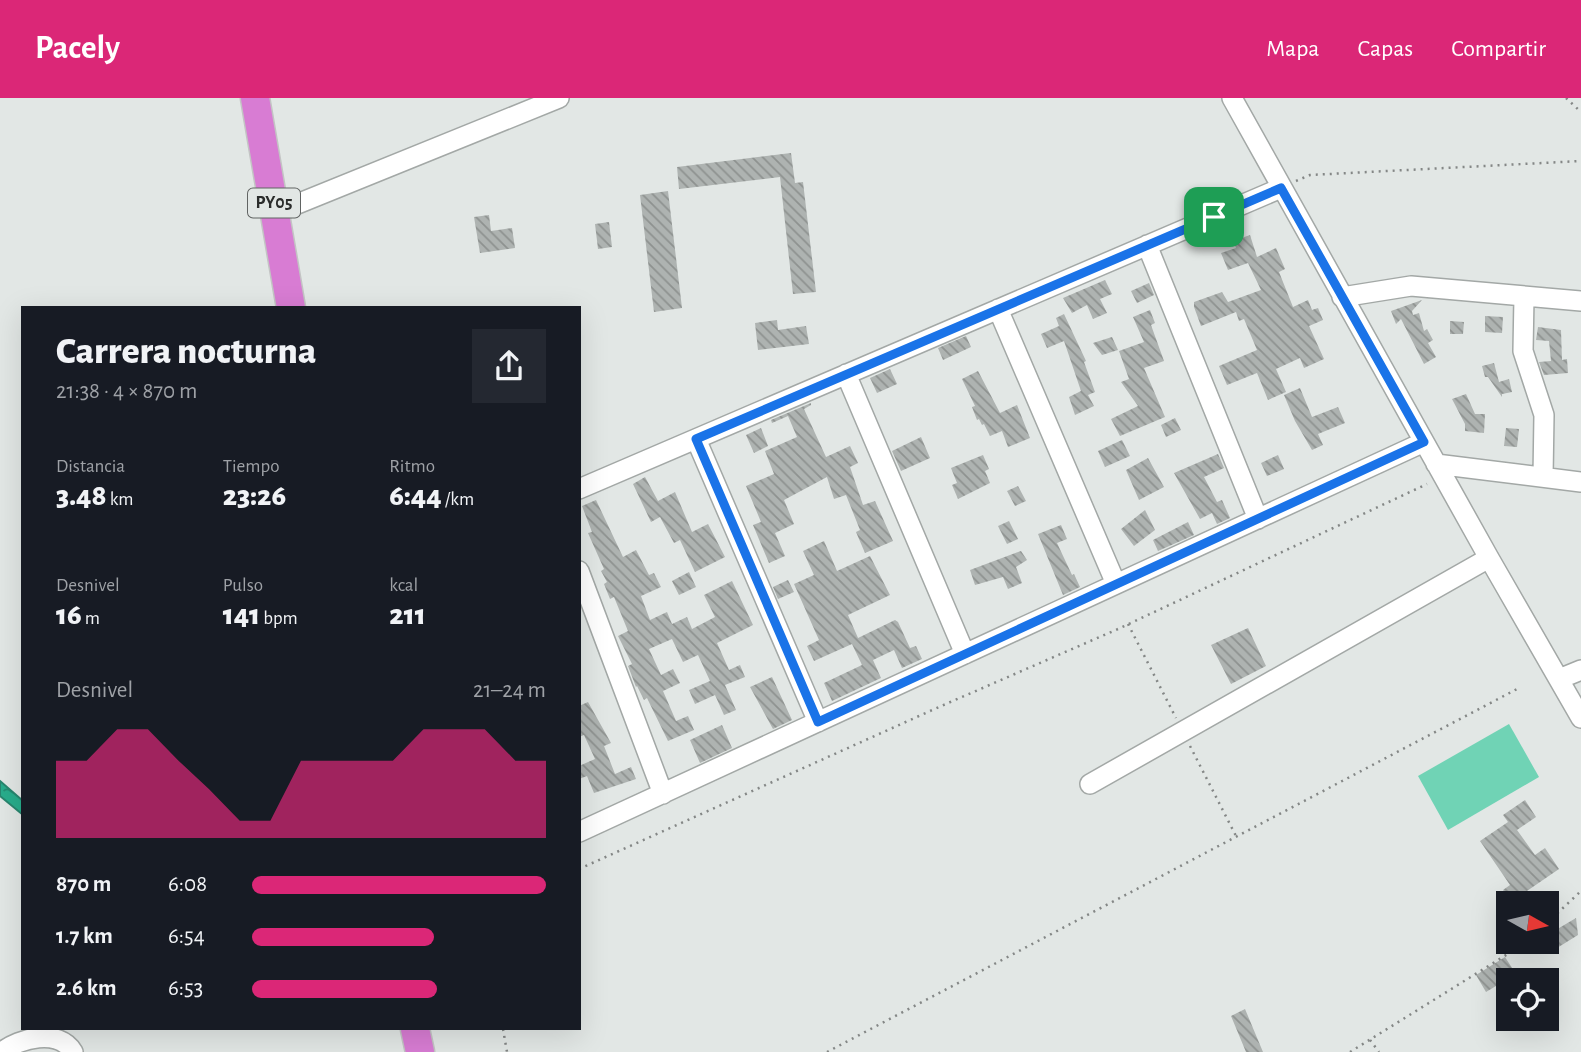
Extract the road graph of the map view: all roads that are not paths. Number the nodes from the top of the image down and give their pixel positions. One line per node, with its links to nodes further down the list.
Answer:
1 (255, 98): 5 (highway, PY05)
2 (557, 98): 5 (street)
3 (1232, 98): 4 (street)
4 (1281, 188): 6 (street); 8 (street)
5 (275, 213): 10 (highway, PY05)
6 (1147, 246): 11 (street); 19 (street)
7 (1524, 296): 8 (street); 9 (street); 16 (street)
8 (1342, 297): 14 (street)
9 (1581, 302)
10 (291, 306)
11 (998, 309): 12 (street); 22 (street)
12 (846, 374): 13 (street); 23 (street)
13 (696, 439): 18 (street); 27 (street)
14 (1424, 442): 15 (street); 19 (street)
15 (1440, 470): 16 (street); 20 (street)
16 (1544, 477): 17 (street)
17 (1581, 482)
18 (581, 488)
19 (1258, 519): 22 (street)
20 (1489, 558): 25 (street); 28 (street)
21 (581, 576): 29 (street)
22 (1116, 584): 23 (street)
23 (965, 654): 27 (street)
24 (1581, 670): 25 (street)
25 (1559, 679): 26 (street)
26 (1581, 718)
27 (818, 722): 29 (street)
28 (1090, 785)
29 (663, 794): 30 (street)
30 (581, 831)
31 (415, 1030): 34 (highway)
32 (2, 1052): 33 (street)
33 (73, 1052)
34 (420, 1052)

